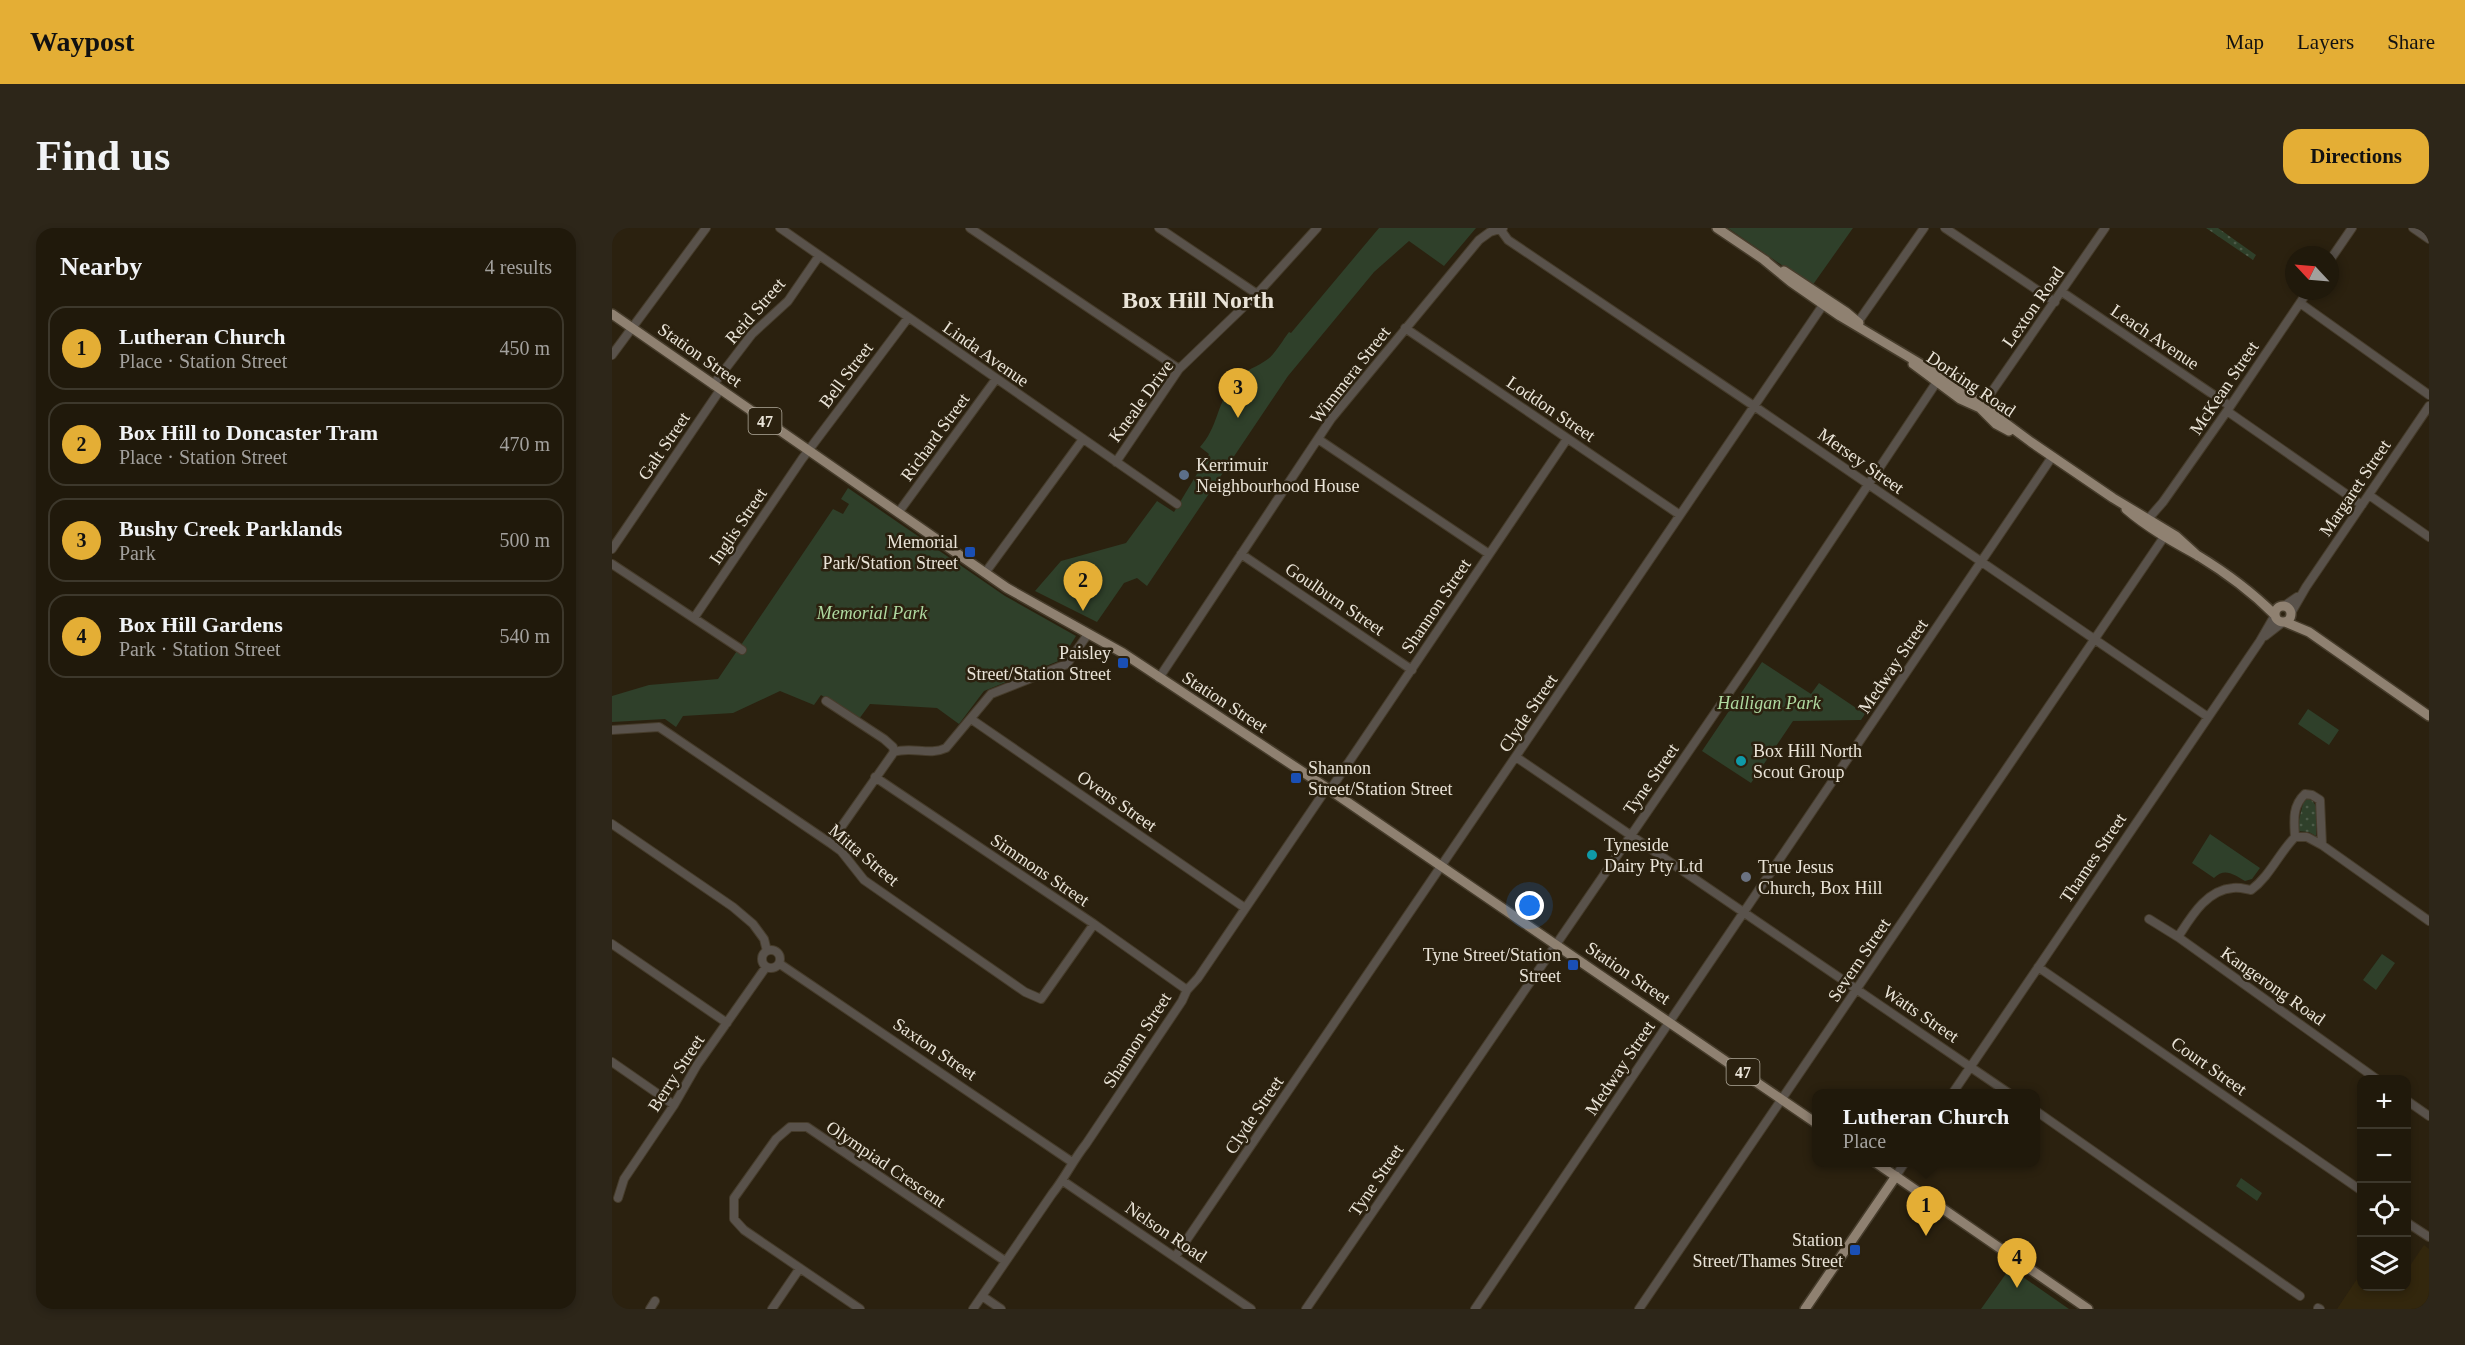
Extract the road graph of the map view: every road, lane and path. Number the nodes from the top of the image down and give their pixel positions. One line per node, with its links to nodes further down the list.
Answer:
1 (706, 228): 27 (street)
2 (780, 228): 15 (street, Linda Avenue)
3 (970, 228): 30 (street)
4 (1160, 228): 18 (street)
5 (1317, 228): 18 (street, Kneale Drive)
6 (1502, 228): 26 (street, Wimmera Street); 36 (street, Mersey Street)
7 (1717, 228): 16 (main road, Dorking Road)
8 (1924, 228): 25 (street)
9 (1945, 228): 20 (street)
10 (2105, 228): 17 (street, Lexton Road)
11 (2352, 228): 14 (street)
12 (2413, 228): 13 (street)
13 (2429, 239)
14 (2339, 247)
15 (819, 256): 24 (street, Linda Avenue); 33 (street, Reid Street)
16 (1795, 281): 22 (main road, Dorking Road); 25 (main road, Dorking Road)
17 (2062, 292): 20 (street, Lexton Road); 38 (street, Leach Avenue)
18 (1257, 294): 30 (street, Kneale Drive)
19 (2302, 300): 21 (street, McKean Street)
20 (2055, 302): 35 (street, Lexton Road)
21 (2300, 303): 34 (street); 38 (street, McKean Street)
22 (1823, 305): 25 (main road, Dorking Road); 36 (street, Clyde Street)
23 (612, 314): 27 (main road, Station Street / 47)
24 (908, 318): 31 (street, Linda Avenue); 43 (street, Bell Street)
25 (1857, 323): 28 (main road, Dorking Road)
26 (1405, 328): 40 (street, Wimmera Street); 41 (street, Loddon Street)
27 (633, 329): 29 (street); 33 (main road, Station Street / 47)
28 (1895, 349): 32 (main road, Dorking Road); 35 (main road, Dorking Road)
29 (612, 355)
30 (1179, 369): 45 (street, Kneale Drive)
31 (996, 379): 39 (street, Linda Avenue); 51 (street, Richard Street)
32 (1936, 383): 42 (main road, Dorking Road); 46 (street, Tyne Street)
33 (716, 387): 43 (main road, Station Street / 47); 56 (street, Galt Street)
34 (2429, 395)
35 (1984, 403): 42 (main road, Dorking Road)
36 (1754, 406): 46 (street, Mersey Street); 52 (street, Clyde Street)
37 (2429, 406): 47 (street, Margaret Street)
38 (2229, 409): 50 (street, Leach Avenue); 53 (street, McKean Street)
39 (1083, 439): 45 (street, Linda Avenue); 62 (street)
40 (1318, 439): 57 (street, Wimmera Street); 58 (street)
41 (1568, 439): 52 (street, Loddon Street); 58 (street, Shannon Street)
42 (2031, 442): 44 (main road, Dorking Road)
43 (808, 451): 51 (main road, Station Street / 47); 65 (street, Inglis Street)
44 (2052, 457): 48 (main road, Dorking Road); 60 (street, Medway Street)
45 (1116, 462): 49 (street, Linda Avenue)
46 (1869, 485): 60 (street, Mersey Street); 83 (street, Tyne Street)
47 (2369, 495): 50 (street, Margaret Street); 55 (street)
48 (2113, 498): 53 (main road, Dorking Road); 54 (main road, Dorking Road)
49 (1177, 504)
50 (2362, 505): 64 (street, Margaret Street)
51 (898, 513): 62 (main road, Station Street / 47)
52 (1680, 515): 79 (street, Clyde Street)
53 (2151, 520): 59 (main road, Dorking Road)
54 (2164, 537): 59 (main road, Dorking Road); 69 (street, Severn Street)
55 (2429, 537)
56 (612, 549)
57 (1241, 554): 71 (street, Goulburn Street); 72 (street, Wimmera Street)
58 (1489, 554): 71 (street, Shannon Street)
59 (2198, 556): 63 (main road, Dorking Road)
60 (1981, 562): 69 (street, Mersey Street); 89 (street, Medway Street)
61 (612, 564): 65 (street)
62 (985, 573): 68 (main road, Station Street / 47)
63 (2256, 596): 64 (main road, Dorking Road); 66 (main road, Dorking Road)
64 (2287, 610): 66 (main road); 66 (main road); 67 (main road, Dorking Road)
65 (694, 618): 70 (street)
66 (2280, 618): 67 (main road, Dorking Road); 75 (street, Thames Street)
67 (2308, 632): 74 (main road, Dorking Road)
68 (1088, 634): 72 (main road, Station Street / 47); 76 (street)
69 (2094, 640): 75 (street, Mersey Street); 101 (street, Severn Street)
70 (742, 650)
71 (1412, 670): 81 (street, Shannon Street)
72 (1159, 678): 81 (main road, Station Street / 47)
73 (826, 701): 78 (street)
74 (2429, 716)
75 (2208, 717): 99 (street, Thames Street)
76 (971, 719): 78 (street); 88 (street, Ovens Street)
77 (612, 730): 85 (street, Mitta Street)
78 (894, 752): 80 (street)
79 (1516, 757): 83 (street, Watts Street); 87 (street, Clyde Street)
80 (875, 777): 85 (street); 92 (street, Simmons Street)
81 (1329, 789): 87 (main road, Station Street / 47); 88 (street, Shannon Street)
82 (612, 824): 96 (street)
83 (1630, 835): 89 (street, Watts Street); 94 (street, Tyne Street)
84 (2295, 837): 86 (street); 86 (street); 93 (street)
85 (830, 843): 92 (street, Mitta Street)
86 (2322, 845): 91 (street)
87 (1442, 867): 94 (main road, Station Street / 47); 124 (street, Clyde Street)
88 (1245, 908): 100 (street, Shannon Street)
89 (1744, 912): 101 (street, Watts Street); 102 (street, Medway Street)
90 (2149, 919): 93 (street, Kangerong Road)
91 (2429, 921)
92 (1094, 924): 100 (street, Simmons Street)
93 (2178, 937): 106 (street, Kangerong Road)
94 (1555, 943): 102 (main road, Station Street / 47); 136 (street, Tyne Street)
95 (612, 944): 103 (street)
96 (767, 951): 97 (street); 98 (street)
97 (780, 964): 98 (street); 115 (street, Saxton Street)
98 (766, 967): 103 (street, Berry Street)
99 (2038, 967): 105 (street, Thames Street); 120 (street, Court Street)
100 (1187, 990): 115 (street, Shannon Street)
101 (1857, 990): 105 (street, Watts Street); 109 (street, Severn Street)
102 (1669, 1021): 109 (main road, Station Street / 47); 137 (street, Medway Street)
103 (727, 1023): 111 (street, Berry Street)
104 (612, 1062): 111 (street)
105 (1971, 1066): 107 (street, Thames Street); 108 (street, Watts Street)
106 (2371, 1075)
107 (1955, 1089)
108 (2003, 1089)
109 (1782, 1099): 114 (main road, Station Street / 47); 138 (street, Severn Street)
110 (2411, 1103): 113 (street)
111 (675, 1105): 121 (street, Berry Street)
112 (2040, 1114): 128 (street)
113 (2429, 1116)
114 (1812, 1120)
115 (1072, 1161): 119 (street, Shannon Street)
116 (1882, 1167): 118 (main road)
117 (1902, 1167): 118 (street)
118 (1896, 1176): 139 (main road); 140 (main road)
119 (1063, 1181): 124 (street, Nelson Road); 125 (street, Shannon Street)
120 (2357, 1188)
121 (618, 1198)
122 (2411, 1225): 123 (street)
123 (2429, 1237)
124 (1175, 1257): 135 (street, Nelson Road)
125 (1005, 1261): 126 (street, Olympiad Crescent); 127 (street, Shannon Street)
126 (800, 1268): 131 (street); 132 (street, Olympiad Crescent)
127 (982, 1296): 133 (street, Shannon Street); 134 (street)
128 (2300, 1296)
129 (655, 1301): 130 (street)
130 (650, 1309)
131 (772, 1309)
132 (860, 1309)
133 (973, 1309)
134 (1001, 1309)
135 (1249, 1309)
136 (1306, 1309)
137 (1475, 1309)
138 (1639, 1309)
139 (1805, 1309)
140 (2088, 1309)

